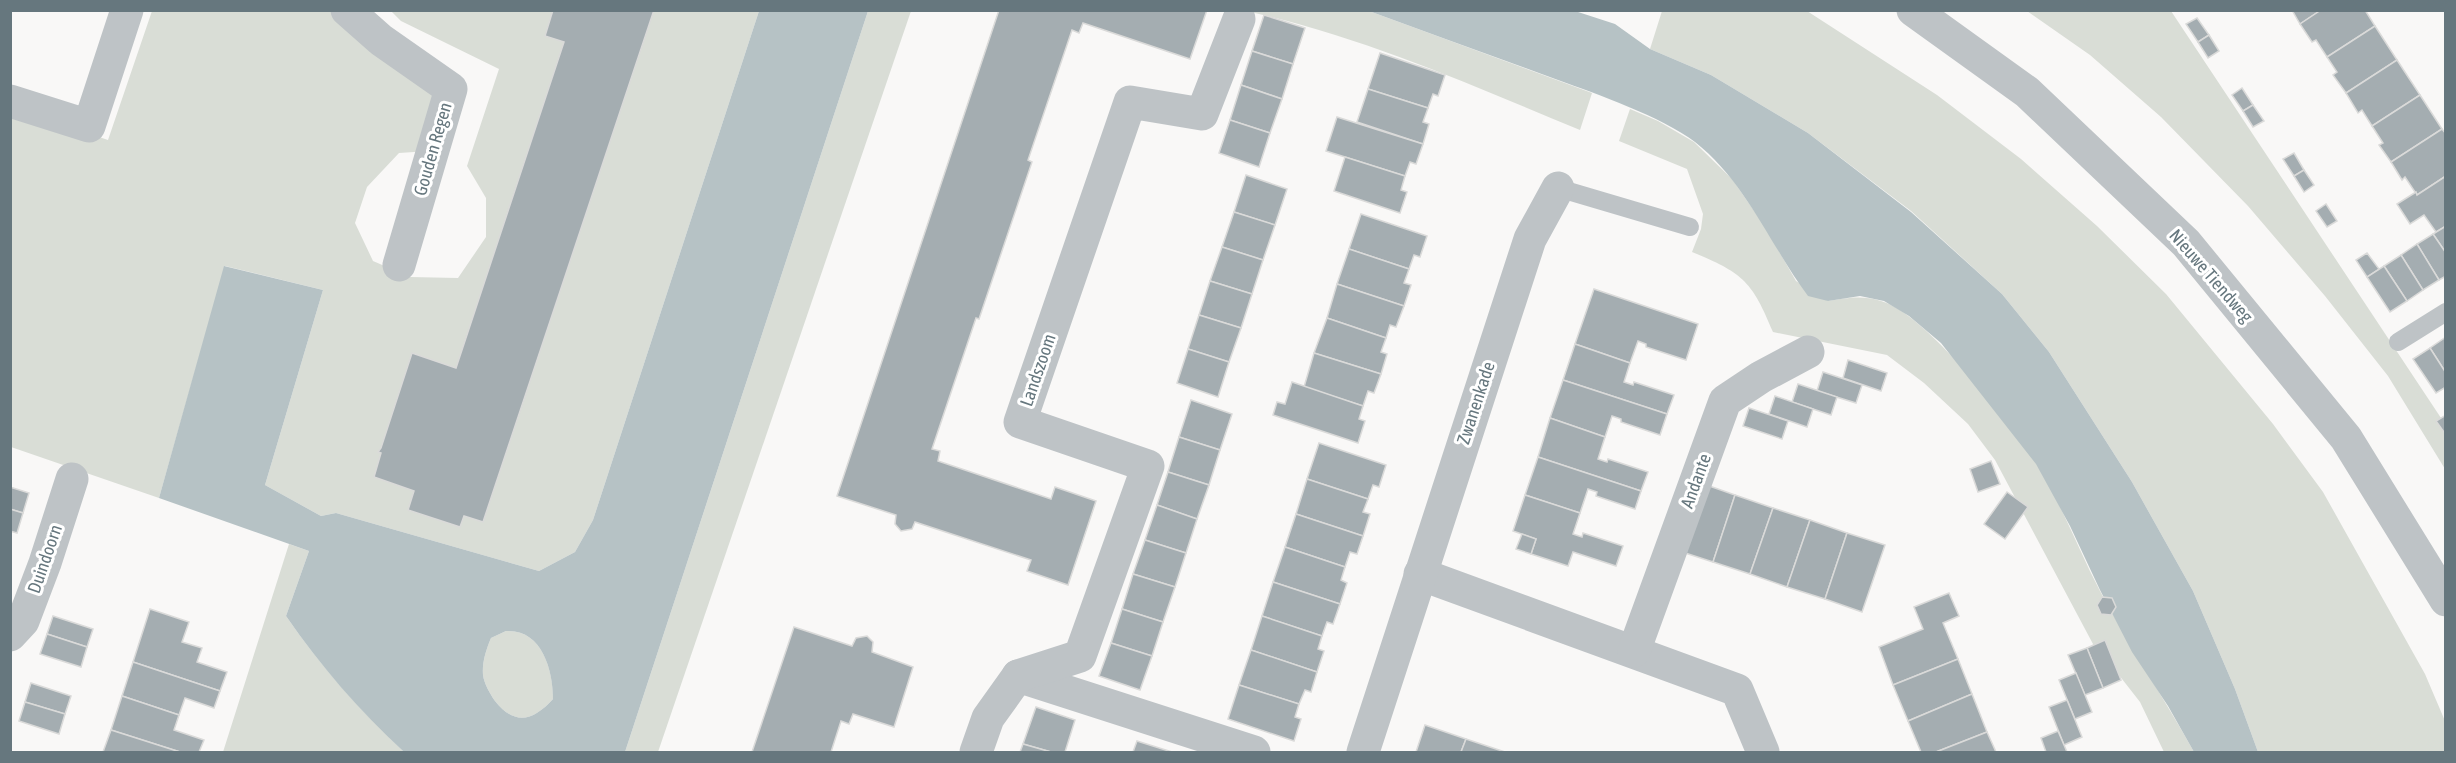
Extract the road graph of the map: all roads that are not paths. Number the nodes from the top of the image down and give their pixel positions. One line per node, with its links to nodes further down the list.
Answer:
1 (127, 10): 5 (street)
2 (347, 10): 8 (street, Gouden Regen)
3 (1913, 10): 14 (street, Nieuwe Tiendweg)
4 (1239, 19): 17 (street, Landszoom)
5 (10, 101)
6 (1558, 188): 7 (lane, Zwanenkade); 13 (street, Zwanenkade)
7 (1690, 227)
8 (399, 265)
9 (2445, 312): 10 (lane)
10 (2398, 342)
11 (1808, 352): 16 (street, Andante)
12 (72, 479): 15 (street, Duindoorn)
13 (1420, 574): 16 (street); 20 (street, Zwanenkade)
14 (2445, 600)
15 (10, 635)
16 (1634, 651): 21 (street)
17 (1018, 676): 18 (street); 19 (street)
18 (976, 753)
19 (1254, 753)
20 (1363, 753)
21 (1762, 753)

